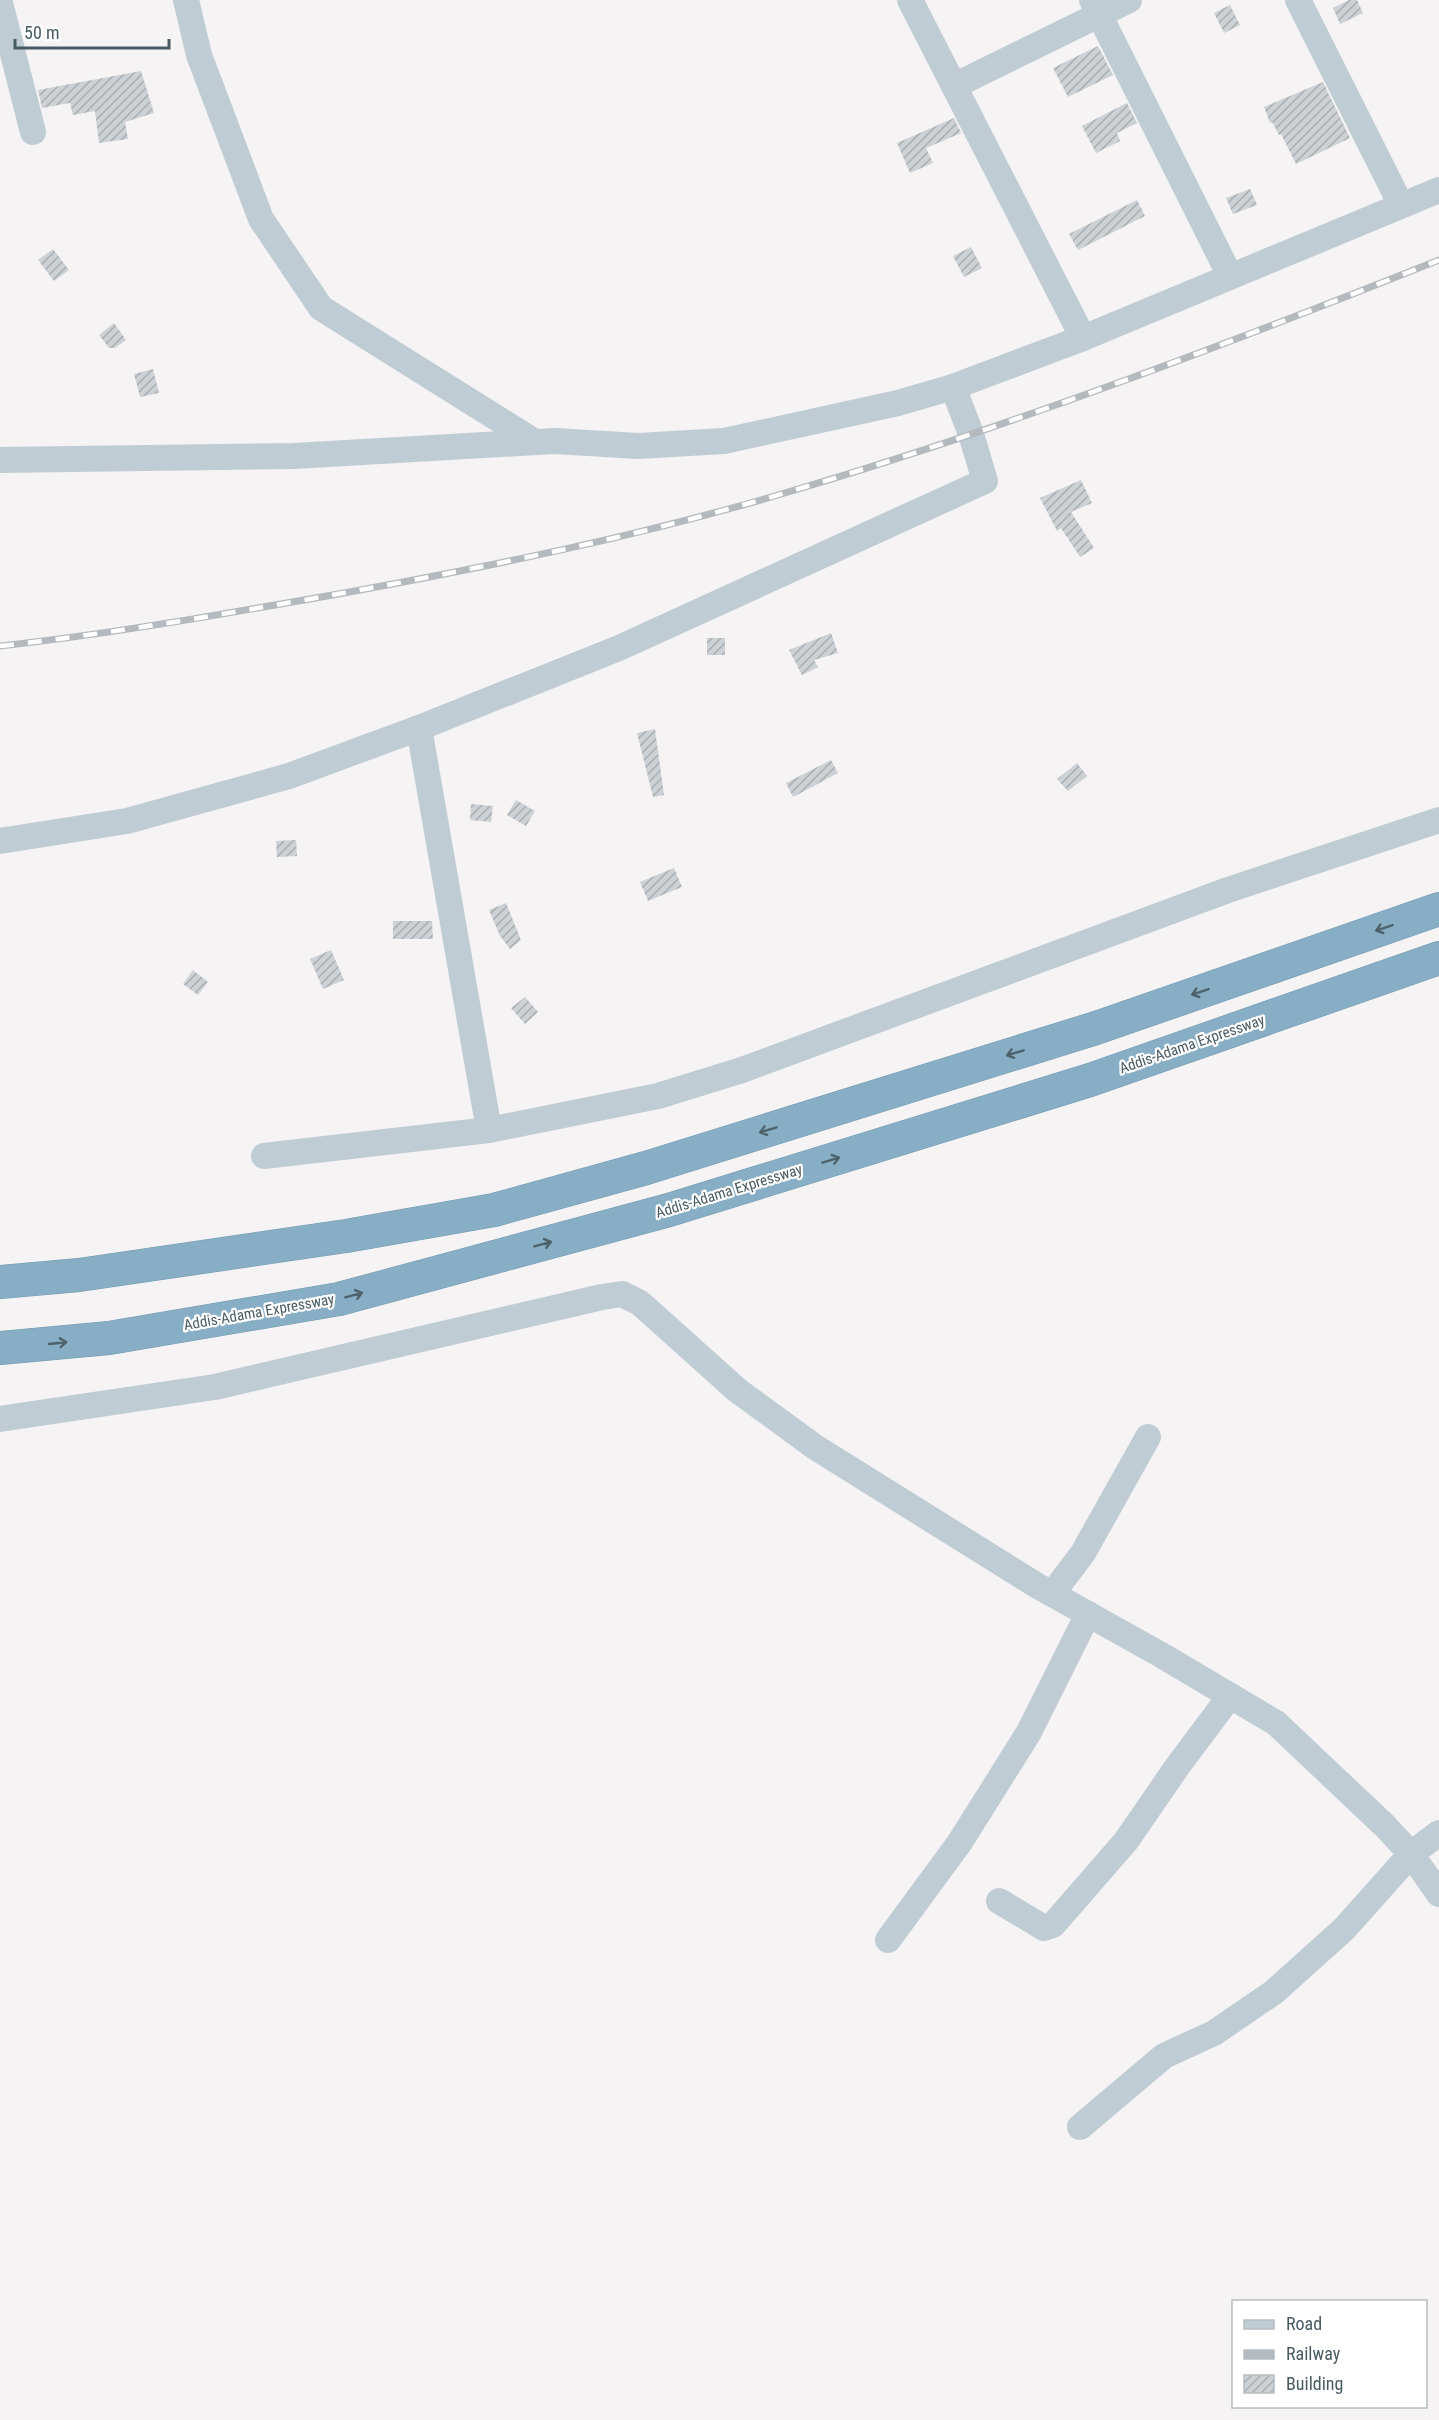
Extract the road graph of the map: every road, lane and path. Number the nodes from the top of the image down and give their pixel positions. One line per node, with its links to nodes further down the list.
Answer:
1 (186, 0): 14 (street)
2 (910, 0): 7 (street)
3 (1130, 0): 6 (street)
4 (1298, 0): 10 (street)
5 (0, 3): 8 (street)
6 (1096, 7): 7 (street); 11 (street)
7 (954, 86): 12 (street)
8 (33, 132)
9 (1439, 190): 10 (street)
10 (1401, 205): 11 (street)
11 (1230, 276): 12 (street)
12 (1083, 338): 13 (street)
13 (953, 387): 14 (street); 16 (street)
14 (535, 442): 15 (street)
15 (0, 460)
16 (419, 728): 18 (street); 21 (street)
17 (1439, 820): 21 (street)
18 (0, 841)
19 (1439, 909): 23 (highway, one-way to 23)
20 (1439, 957): 24 (highway, Addis-Adama Expressway, one-way to 20)
21 (489, 1130): 22 (street)
22 (264, 1156)
23 (0, 1282)
24 (0, 1348)
25 (0, 1419): 27 (street)
26 (1148, 1437): 27 (street)
27 (1052, 1594): 28 (street)
28 (1088, 1614): 29 (street); 34 (street)
29 (1230, 1696): 31 (street); 33 (street)
30 (1439, 1833): 31 (street)
31 (1411, 1854): 32 (street); 35 (street)
32 (1439, 1894)
33 (999, 1901)
34 (888, 1940)
35 (1080, 2127)

